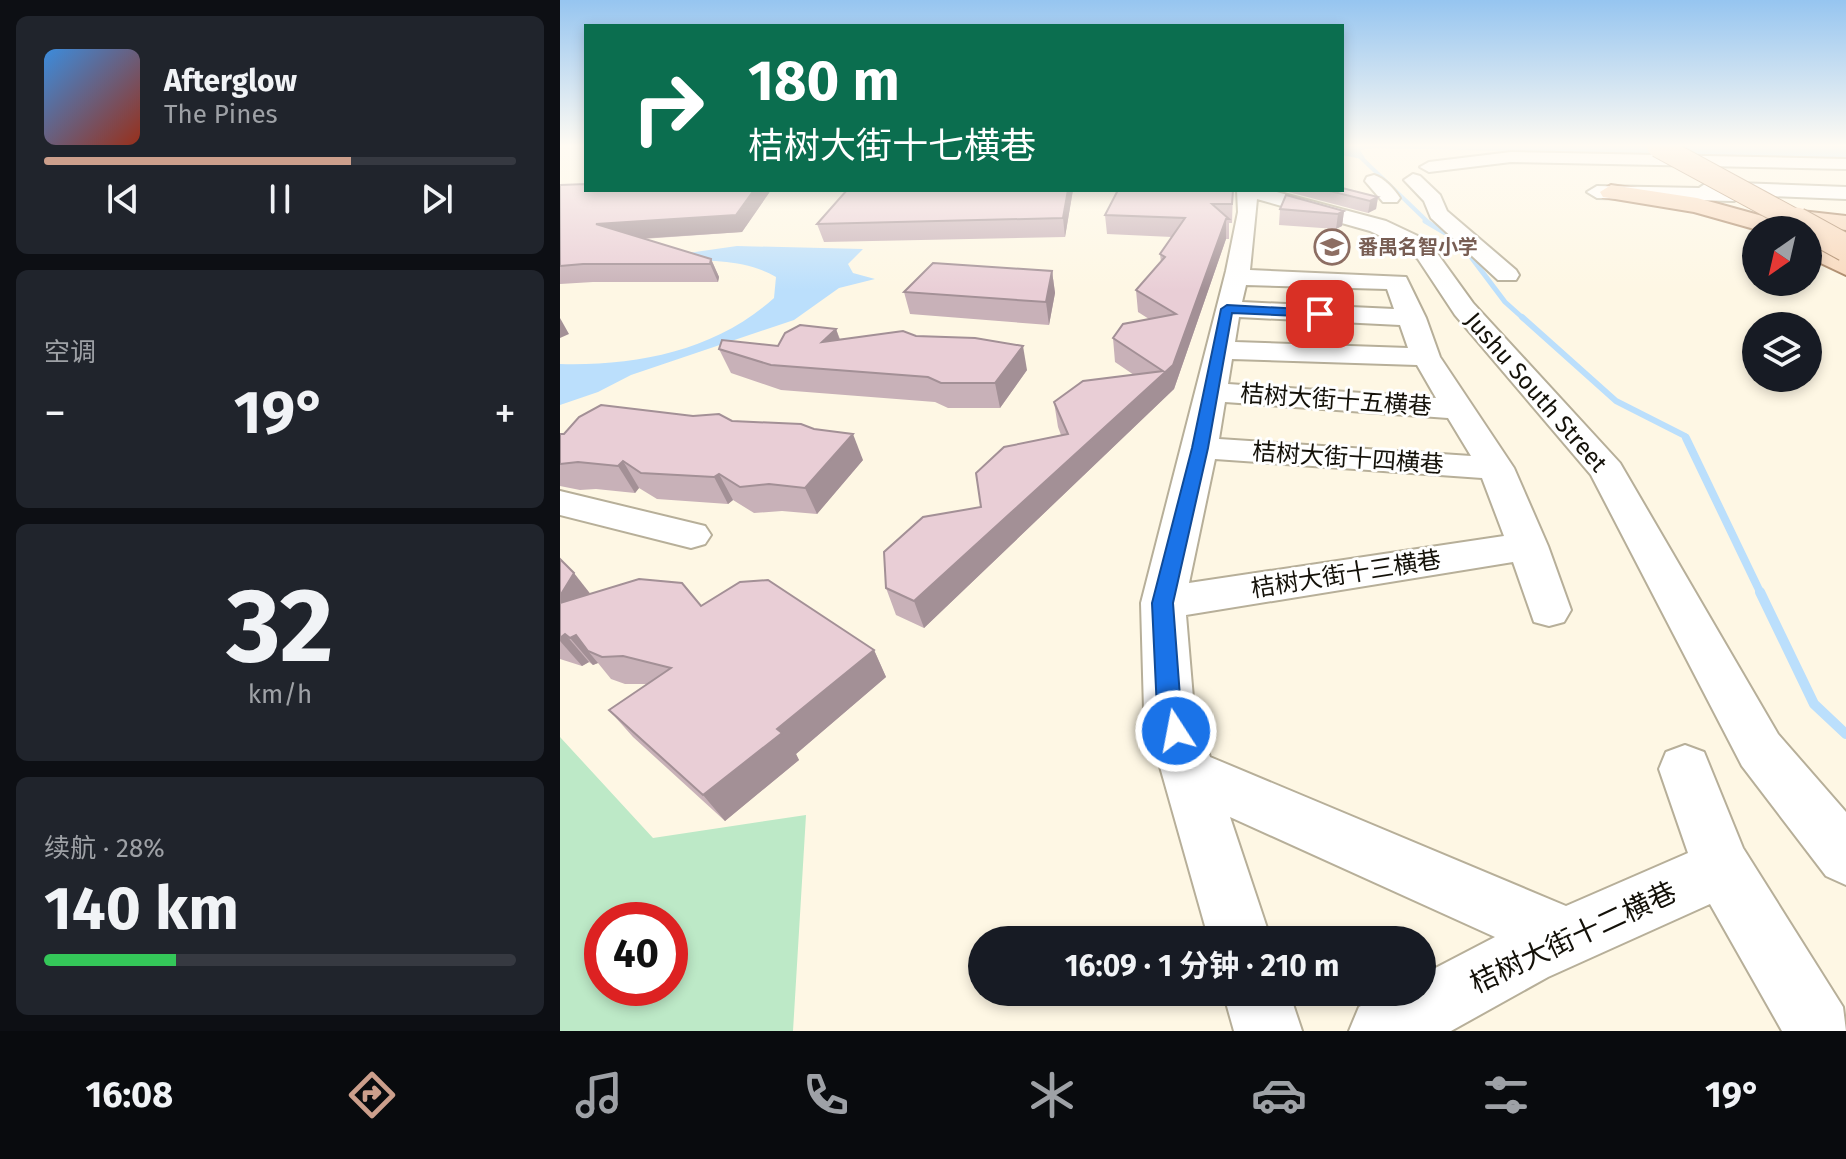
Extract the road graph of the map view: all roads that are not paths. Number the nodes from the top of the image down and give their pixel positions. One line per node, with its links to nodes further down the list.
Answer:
1 (1247, 194): 22 (street)
2 (1262, 194): 37 (street, Jushu South Street)
3 (1430, 194): 21 (street)
4 (1630, 194): 14 (main road)
5 (1720, 194): 13 (main road)
6 (1747, 194): 18 (main road, bridge)
7 (1776, 194): 17 (main road)
8 (1787, 194): 10 (street)
9 (1824, 194): 10 (street)
10 (1807, 195): 11 (street); 12 (main road)
11 (1846, 200)
12 (1846, 214)
13 (1758, 216)
14 (1742, 218)
15 (1822, 221): 16 (main road)
16 (1846, 223)
17 (1846, 230)
18 (1846, 248)
19 (1822, 254): 20 (main road)
20 (1846, 267)
21 (1507, 275)
22 (1232, 293): 23 (street); 23 (street); 24 (street)
23 (1413, 318): 25 (street)
24 (1219, 350): 25 (street); 26 (street)
25 (1426, 357): 27 (street)
26 (1211, 392): 27 (street, 桔树大街十五横巷); 28 (street)
27 (1461, 409): 29 (street)
28 (1200, 448): 29 (street, 桔树大街十四横巷); 33 (street)
29 (1496, 468): 32 (street)
30 (560, 503): 31 (street)
31 (691, 535)
32 (1528, 546): 33 (street, 桔树大街十三横巷); 34 (street)
33 (1163, 603): 36 (street)
34 (1549, 610)
35 (1685, 769): 38 (street)
36 (1188, 773): 39 (street); 40 (street)
37 (1846, 856)
38 (1722, 868): 40 (street, 桔树大街十二横巷); 44 (street)
39 (1236, 926)
40 (1567, 937): 43 (street, 桔树大街十二横巷)
41 (1260, 1006): 42 (street)
42 (1268, 1031)
43 (1383, 1031)
44 (1819, 1031)

